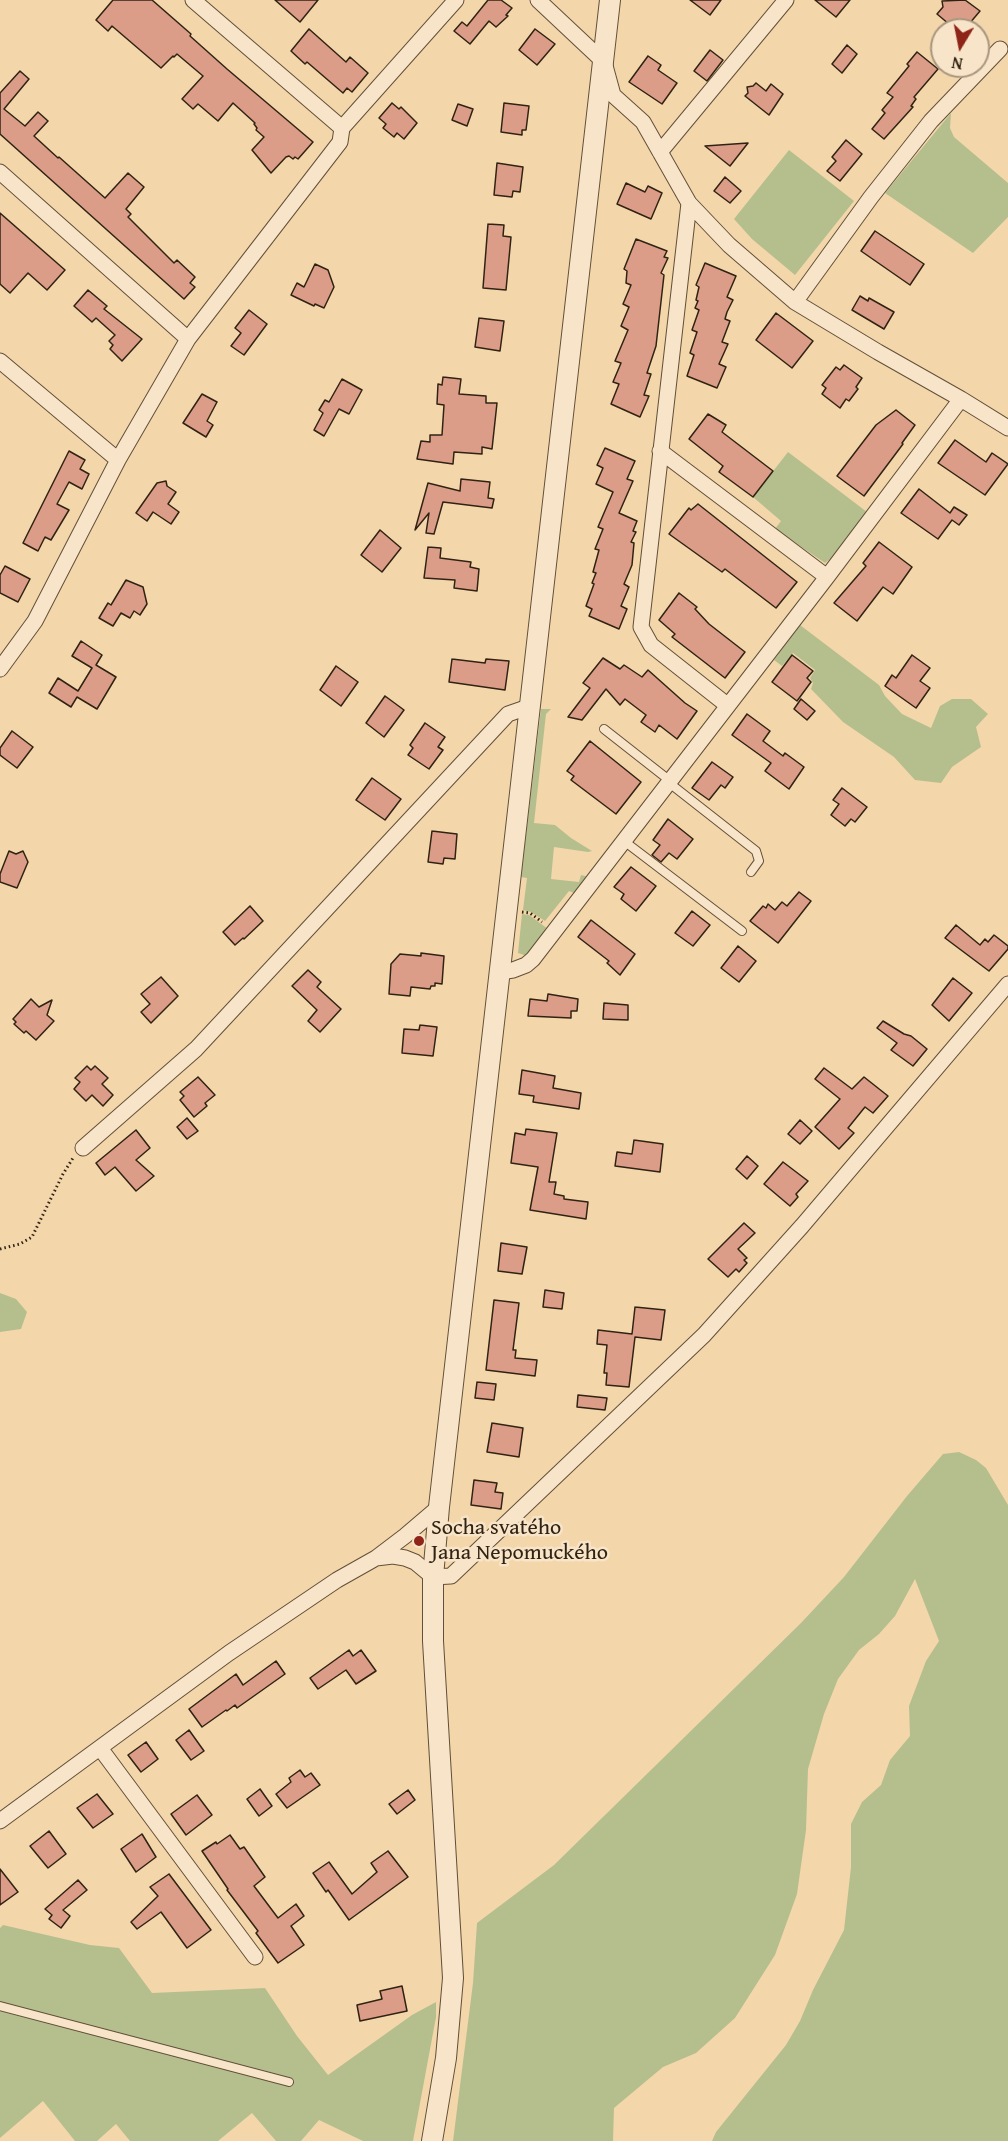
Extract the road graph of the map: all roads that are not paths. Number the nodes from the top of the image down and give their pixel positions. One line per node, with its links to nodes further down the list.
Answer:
1 (193, 0): 8 (street)
2 (456, 0): 8 (street)
3 (538, 0): 7 (street)
4 (610, 0): 7 (street)
5 (786, 0): 9 (street)
6 (1000, 49): 12 (street)
7 (604, 62): 9 (street); 22 (street)
8 (342, 128): 13 (street)
9 (660, 152): 11 (street)
10 (0, 172): 13 (street)
11 (689, 202): 12 (street); 17 (street)
12 (795, 302): 15 (street)
13 (188, 339): 18 (street)
14 (0, 361): 18 (street)
15 (962, 399): 16 (street); 19 (street)
16 (1008, 428)
17 (660, 451): 19 (street); 21 (street)
18 (118, 460): 20 (street)
19 (827, 577): 21 (street)
20 (0, 669)
21 (727, 705): 24 (street)
22 (531, 706): 28 (street); 30 (street)
23 (604, 729): 24 (lane)
24 (669, 781): 25 (street); 26 (lane)
25 (624, 841): 27 (lane); 28 (street)
26 (751, 872)
27 (742, 931)
28 (500, 972): 31 (street)
29 (1008, 984): 33 (street)
30 (83, 1148)
31 (439, 1507): 32 (street); 33 (street)
32 (376, 1558): 33 (street); 34 (street)
33 (433, 1577): 39 (street)
34 (100, 1748): 35 (street); 36 (street)
35 (0, 1821)
36 (255, 1957)
37 (0, 2006): 38 (lane)
38 (289, 2082)
39 (432, 2141)

